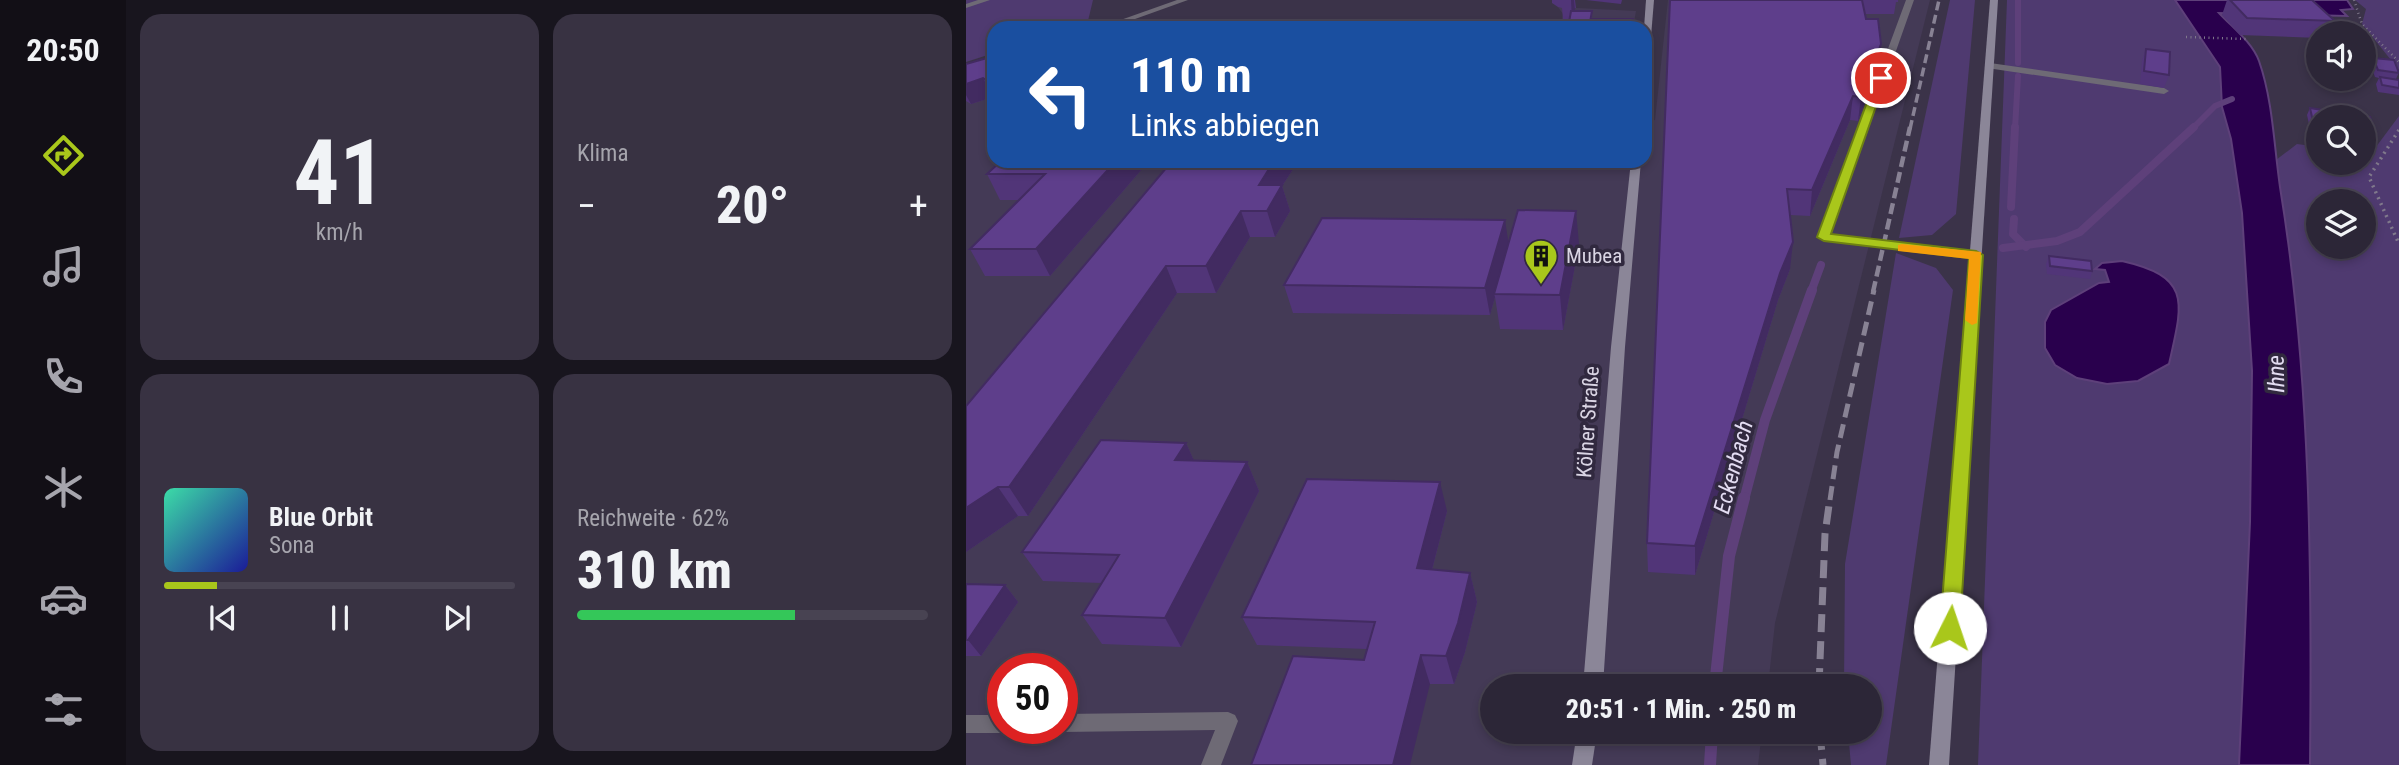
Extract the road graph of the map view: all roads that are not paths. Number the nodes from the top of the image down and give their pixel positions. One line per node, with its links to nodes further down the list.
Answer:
1 (986, 0): 6 (street)
2 (1184, 0): 7 (street)
3 (1650, 0): 8 (main road)
4 (1910, 0): 12 (street)
5 (1994, 0): 9 (main road)
6 (966, 6)
7 (1122, 21)
8 (1648, 21)
9 (1990, 66): 10 (street); 12 (main road)
10 (2164, 91)
11 (1635, 168): 13 (main road, Kölner Straße)
12 (1976, 255): 20 (main road)
13 (1594, 674)
14 (1078, 723): 18 (street)
15 (966, 724): 16 (street)
16 (987, 724)
17 (1585, 744): 19 (main road)
18 (1211, 765)
19 (1582, 765)
20 (1939, 765)

